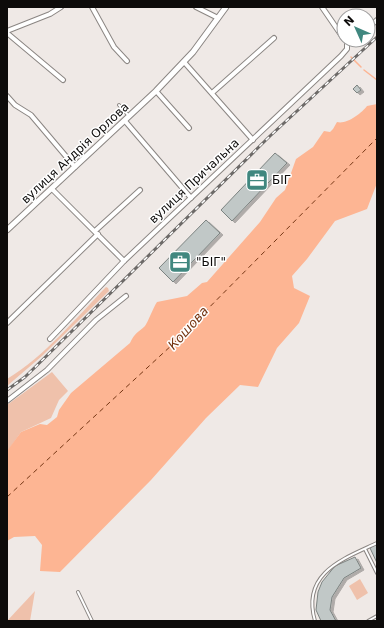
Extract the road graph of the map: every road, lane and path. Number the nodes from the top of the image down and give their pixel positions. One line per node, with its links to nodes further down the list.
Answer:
1 (61, 7): 8 (street)
2 (92, 7): 11 (street)
3 (196, 7): 6 (street)
4 (226, 7): 6 (street, вулиця Андрія Орлова)
5 (322, 7): 7 (street)
6 (218, 18): 12 (street, вулиця Андрія Орлова)
7 (336, 25)
8 (7, 32): 13 (street)
9 (274, 38): 15 (street)
10 (347, 48): 21 (street, вулиця Причальна)
11 (127, 61)
12 (184, 62): 14 (street, вулиця Андрія Орлова); 15 (street)
13 (63, 80)
14 (156, 91): 18 (street, вулиця Андрія Орлова); 20 (street)
15 (212, 93): 21 (street)
16 (7, 96): 22 (street)
17 (119, 105): 18 (lane)
18 (129, 117): 19 (street, вулиця Андрія Орлова)
19 (125, 121): 22 (street, вулиця Андрія Орлова); 25 (street)
20 (189, 128)
21 (253, 140): 25 (street, вулиця Причальна)
22 (75, 168): 23 (street, вулиця Андрія Орлова)
23 (52, 189): 26 (street, вулиця Андрія Орлова); 27 (street)
24 (140, 190): 27 (street)
25 (191, 198): 28 (street, вулиця Причальна)
26 (7, 230)
27 (96, 233): 28 (street); 30 (street)
28 (124, 261): 31 (street, вулиця Причальна)
29 (126, 296): 32 (street)
30 (7, 324)
31 (50, 339)
32 (7, 401)
33 (377, 543): 34 (lane)
34 (365, 549): 35 (lane); 39 (lane)
35 (377, 573)
36 (78, 592): 38 (lane)
37 (377, 616): 40 (lane)
38 (92, 621)
39 (315, 621)
40 (368, 621)

